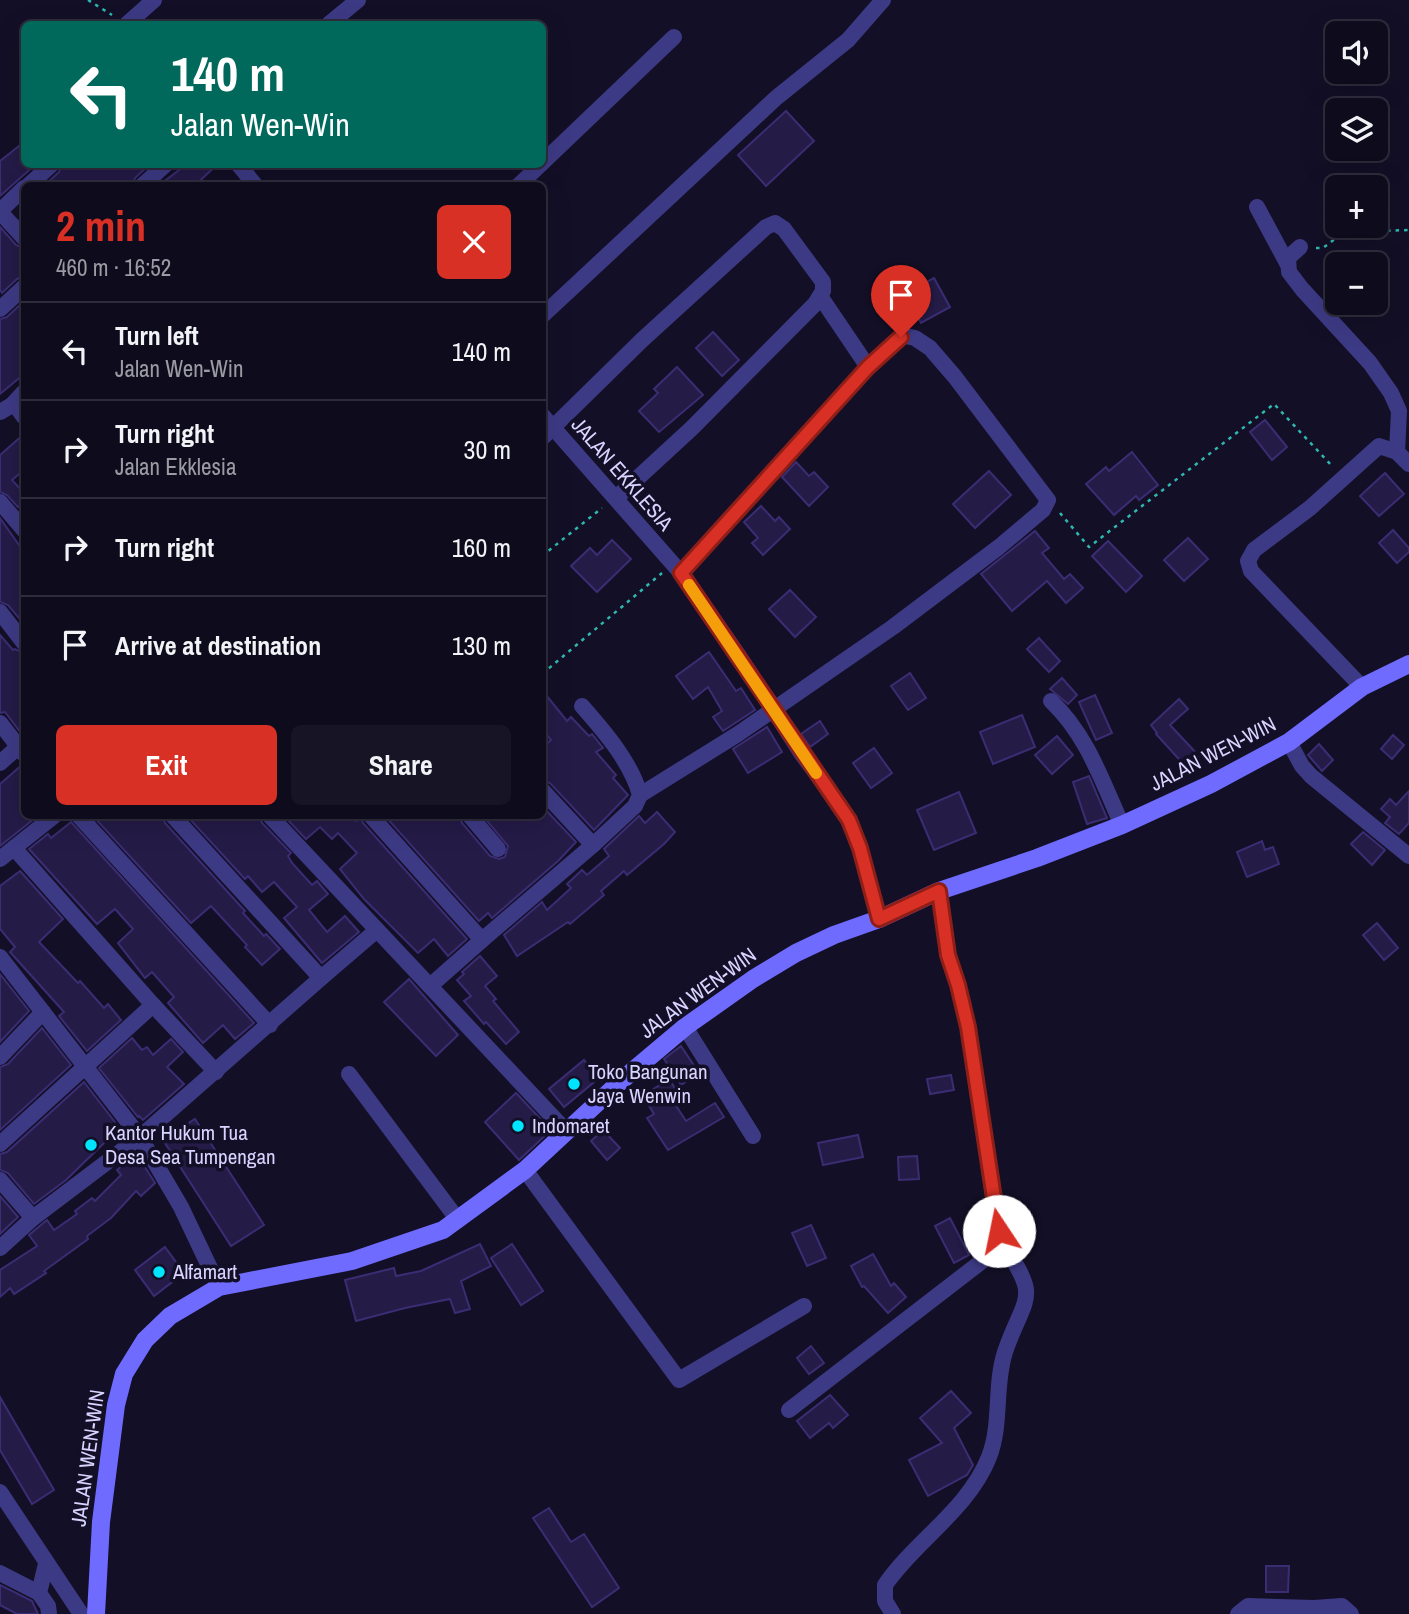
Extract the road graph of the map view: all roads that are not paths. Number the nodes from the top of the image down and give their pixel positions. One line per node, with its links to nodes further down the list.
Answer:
1 (154, 0): 4 (street)
2 (358, 0): 5 (street)
3 (883, 0): 25 (street)
4 (122, 21)
5 (333, 21)
6 (674, 37): 7 (street)
7 (546, 160)
8 (47, 168): 12 (street)
9 (162, 168): 13 (street)
10 (241, 168): 14 (street)
11 (538, 168): 15 (street)
12 (32, 182)
13 (146, 182)
14 (253, 182)
15 (522, 182)
16 (21, 192): 18 (street)
17 (1257, 207): 21 (street)
18 (0, 211): 19 (street)
19 (21, 235)
20 (1300, 247): 21 (street)
21 (1287, 263): 31 (street)
22 (21, 290): 24 (street)
23 (820, 296): 26 (street); 30 (street); 32 (street)
24 (0, 309)
25 (546, 312)
26 (868, 367): 35 (street); 42 (street)
27 (21, 395): 28 (street)
28 (6, 408): 29 (street)
29 (21, 413)
30 (546, 427): 32 (street, JALAN EKKLESIA)
31 (1403, 458): 39 (street)
32 (616, 498): 35 (street, JALAN EKKLESIA)
33 (0, 502): 34 (street)
34 (21, 526)
35 (677, 569): 42 (street, JALAN EKKLESIA)
36 (0, 612): 37 (street)
37 (21, 638)
38 (1409, 664): 39 (street, JALAN WEN-WIN)
39 (1362, 687): 44 (street, JALAN WEN-WIN)
40 (1051, 701): 56 (street)
41 (582, 706): 49 (street)
42 (773, 709): 49 (street); 63 (street, JALAN EKKLESIA)
43 (0, 723): 45 (street)
44 (1289, 741): 56 (street, JALAN WEN-WIN); 60 (street)
45 (21, 749)
46 (21, 751): 47 (street)
47 (0, 763)
48 (546, 794): 57 (street)
49 (640, 795): 57 (street)
50 (50, 819): 58 (street)
51 (82, 819): 71 (street)
52 (176, 819): 67 (street)
53 (273, 819): 64 (street)
54 (374, 819): 65 (street)
55 (473, 819): 59 (street)
56 (1122, 825): 62 (street, JALAN WEN-WIN)
57 (593, 845): 65 (street)
58 (14, 848): 61 (street); 69 (street)
59 (498, 849)
60 (1409, 856)
61 (0, 859)
62 (939, 891): 63 (street, JALAN WEN-WIN); 85 (street)
63 (879, 919): 72 (street, JALAN WEN-WIN)
64 (377, 930): 67 (street); 68 (street)
65 (482, 940): 68 (street)
66 (1, 959): 70 (street)
67 (321, 978): 71 (street)
68 (430, 986): 77 (street)
69 (153, 1005): 74 (street); 75 (street)
70 (43, 1012): 73 (street); 74 (street)
71 (270, 1025): 75 (street)
72 (685, 1027): 77 (street, JALAN WEN-WIN); 78 (street)
73 (0, 1056)
74 (83, 1067): 79 (street); 80 (street)
75 (216, 1072): 79 (street)
76 (349, 1074): 84 (street)
77 (567, 1132): 81 (street, JALAN WEN-WIN)
78 (752, 1136)
79 (140, 1137): 83 (street); 87 (street)
80 (0, 1144)
81 (525, 1170): 84 (street, JALAN WEN-WIN); 88 (street)
82 (0, 1180): 83 (street)
83 (33, 1218): 86 (street)
84 (458, 1220): 87 (street, JALAN WEN-WIN)
85 (1003, 1245): 89 (street); 97 (street)
86 (0, 1248)
87 (219, 1287): 96 (street, JALAN WEN-WIN)
88 (804, 1306)
89 (789, 1410)
90 (0, 1492): 91 (street)
91 (46, 1564): 93 (street); 95 (street)
92 (0, 1573): 93 (street)
93 (38, 1593): 94 (street)
94 (49, 1614)
95 (81, 1614)
96 (96, 1614)
97 (892, 1614)
98 (1238, 1614): 99 (street)
99 (1351, 1614)

